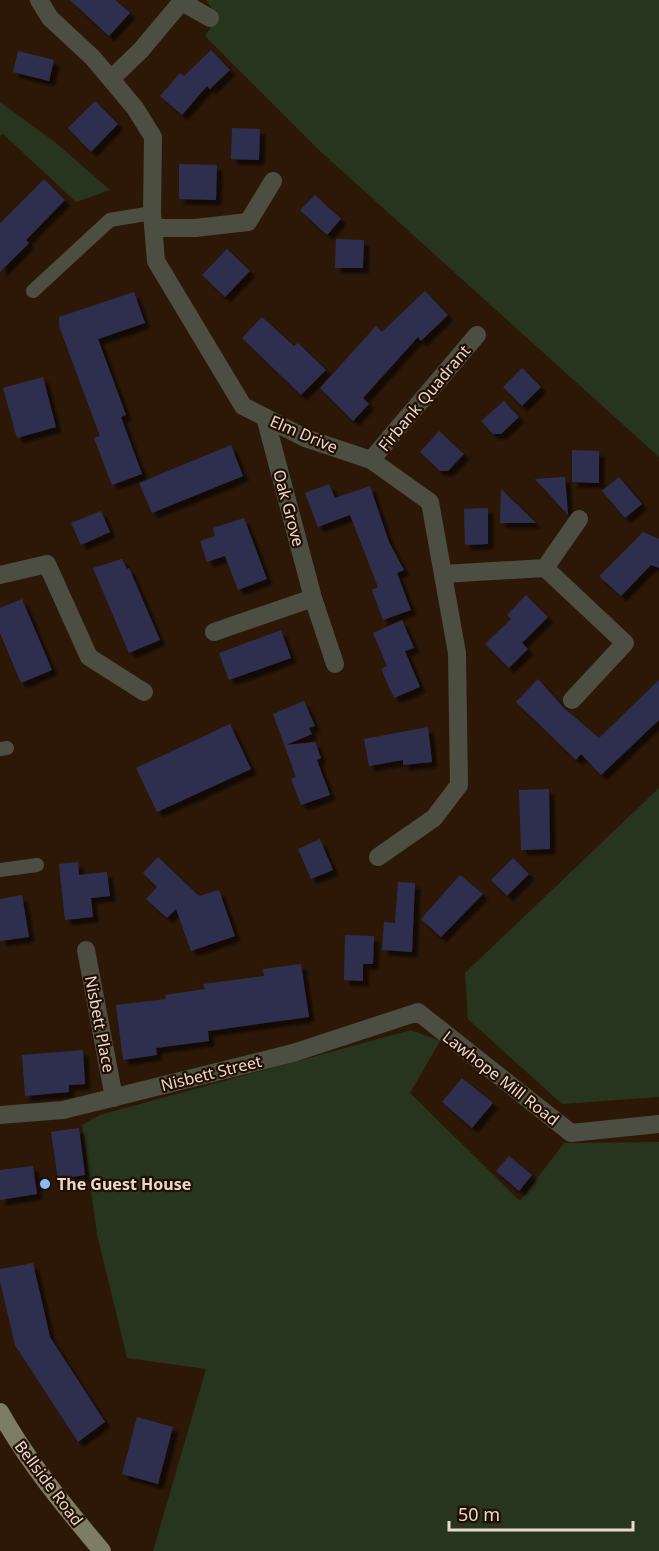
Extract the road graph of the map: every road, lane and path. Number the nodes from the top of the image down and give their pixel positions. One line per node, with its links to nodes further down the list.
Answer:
1 (39, 0): 4 (street, Elm Drive)
2 (183, 1): 3 (street); 4 (street)
3 (210, 18)
4 (111, 79): 6 (street, Elm Drive)
5 (273, 181): 6 (street)
6 (153, 221): 7 (lane); 9 (street, Elm Drive)
7 (33, 291)
8 (477, 335): 10 (street, Firbank Quadrant)
9 (264, 417): 10 (street, Elm Drive); 15 (street, Oak Grove)
10 (371, 460): 13 (street, Elm Drive)
11 (579, 519): 12 (street)
12 (544, 568): 13 (street); 19 (street)
13 (443, 574): 20 (street, Elm Drive)
14 (0, 575): 18 (street)
15 (313, 598): 16 (street); 17 (street, Oak Grove)
16 (214, 632)
17 (334, 664)
18 (144, 692)
19 (572, 700)
20 (378, 856)
21 (37, 865): 22 (lane)
22 (0, 870)
23 (86, 950): 25 (street, Nisbett Place)
24 (418, 1012): 25 (street, Nisbett Street); 27 (street, Lawhope Mill Road)
25 (114, 1098): 26 (street, Nisbett Street)
26 (0, 1114)
27 (659, 1124)
28 (0, 1412): 29 (main road, Bellside Road)
29 (102, 1551)

